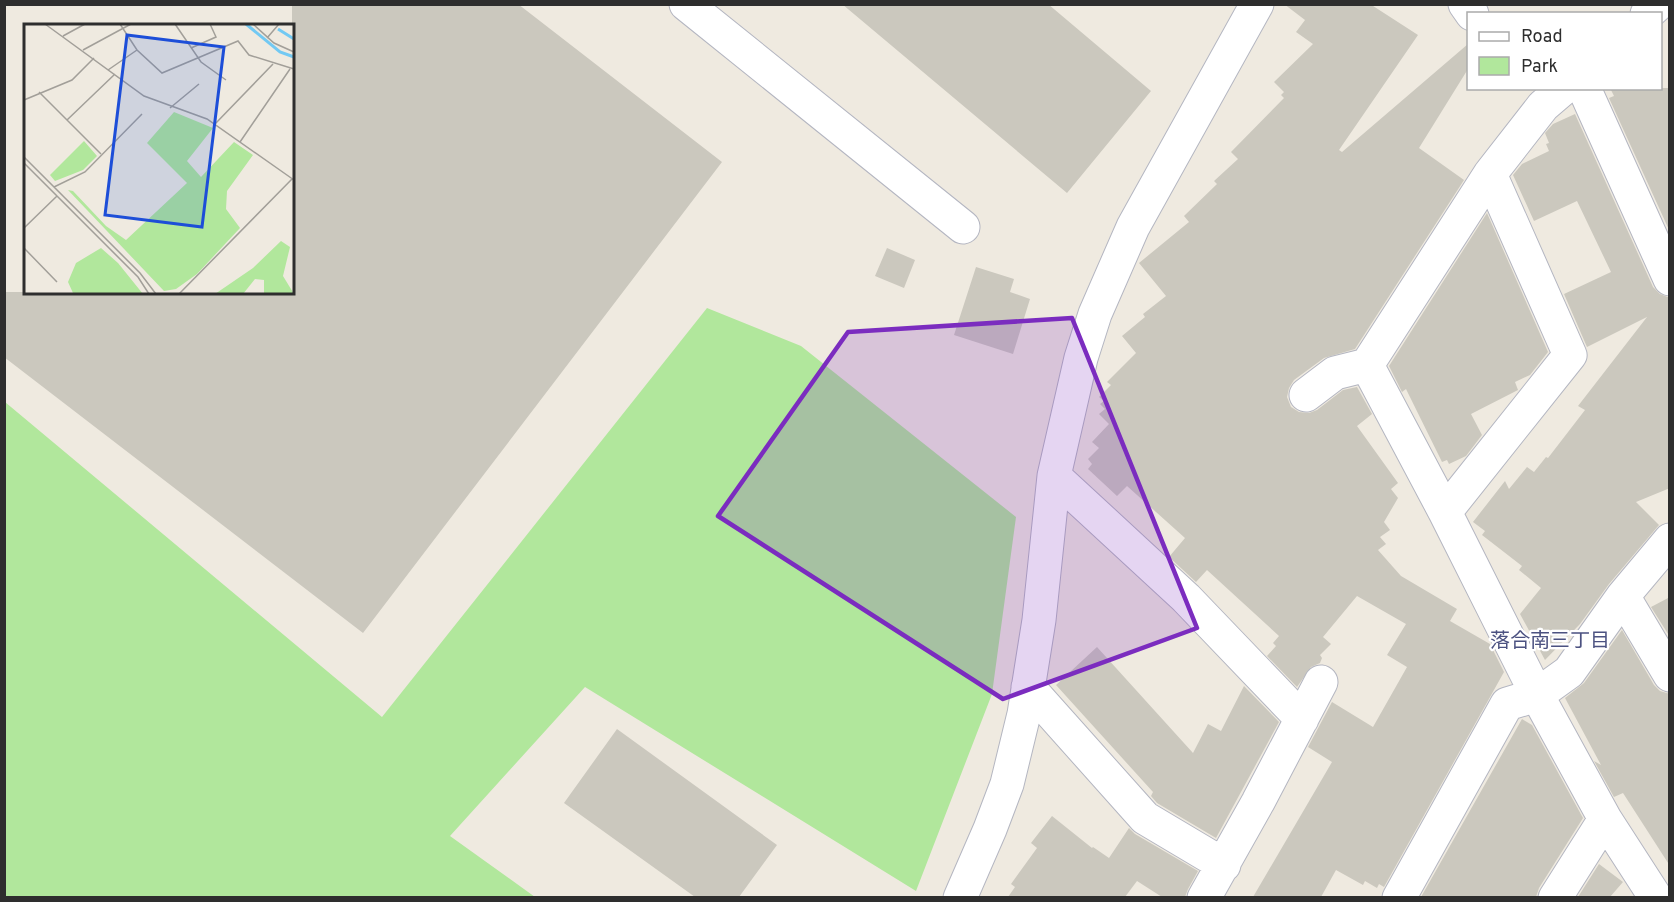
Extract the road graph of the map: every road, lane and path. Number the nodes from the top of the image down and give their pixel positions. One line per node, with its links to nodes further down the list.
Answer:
1 (686, 4): 6 (street)
2 (1257, 4): 10 (street)
3 (1585, 90): 7 (street)
4 (1545, 94): 5 (street)
5 (1490, 174): 8 (street); 11 (street)
6 (963, 227)
7 (1670, 279)
8 (1367, 365): 9 (street); 11 (street)
9 (1306, 395)
10 (1054, 476): 16 (street); 18 (street)
11 (1445, 512): 17 (street)
12 (1670, 540): 13 (street)
13 (1623, 596): 14 (street); 17 (street)
14 (1670, 675)
15 (1321, 682): 18 (street)
16 (1028, 687): 20 (street); 21 (street)
17 (1537, 695): 19 (street); 23 (street)
18 (1302, 719): 20 (street)
19 (1605, 819): 24 (street); 25 (street)
20 (1224, 865): 22 (street)
21 (960, 897)
22 (1204, 897)
23 (1399, 897)
24 (1555, 897)
25 (1656, 897)

